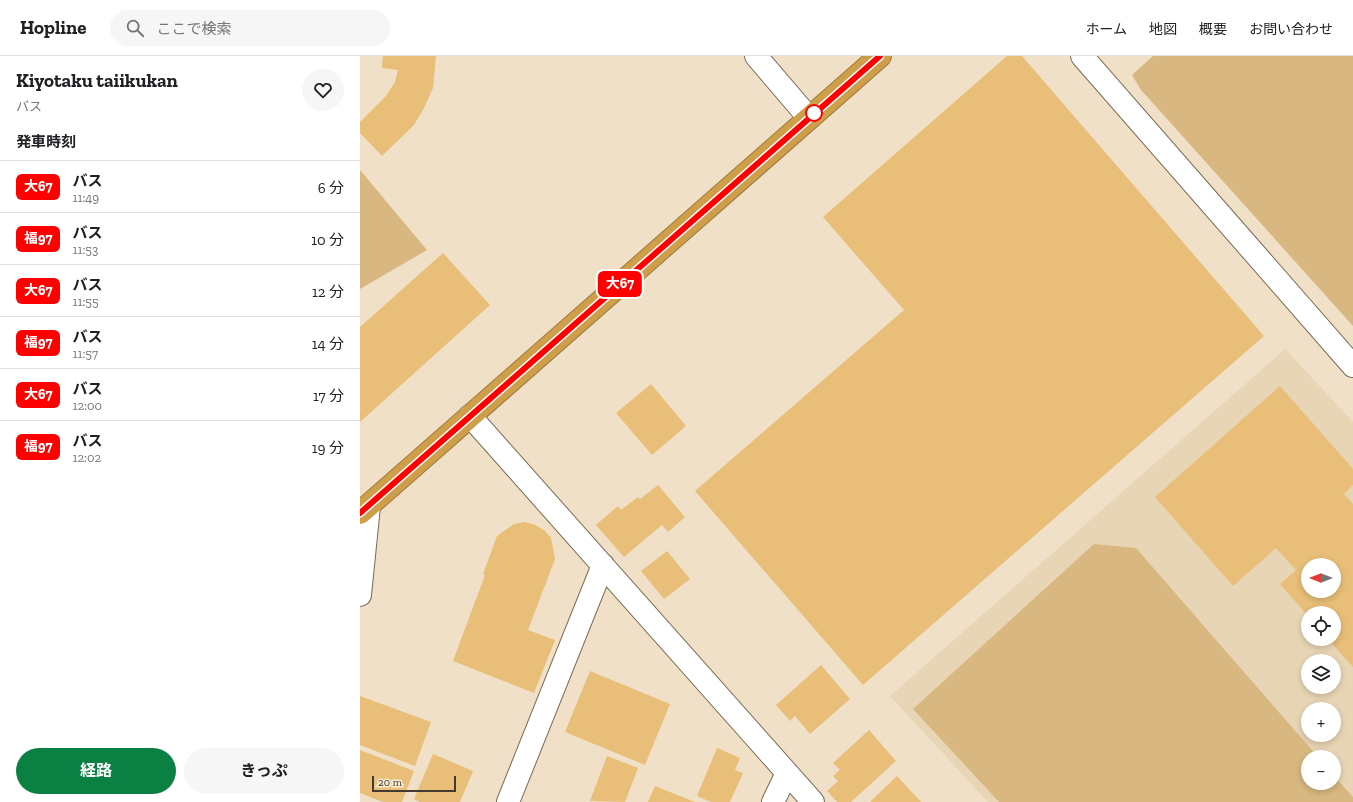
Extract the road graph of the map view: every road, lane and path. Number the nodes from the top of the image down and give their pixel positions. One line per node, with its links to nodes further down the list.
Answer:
1 (756, 56): 4 (street)
2 (880, 56): 4 (highway)
3 (1082, 56): 5 (street)
4 (809, 118): 6 (highway)
5 (1353, 366)
6 (470, 416): 7 (highway); 8 (street)
7 (364, 510): 9 (street)
8 (603, 565): 10 (street); 11 (street)
9 (360, 595)
10 (787, 773): 12 (street); 13 (street)
11 (508, 802)
12 (773, 802)
13 (813, 802)

